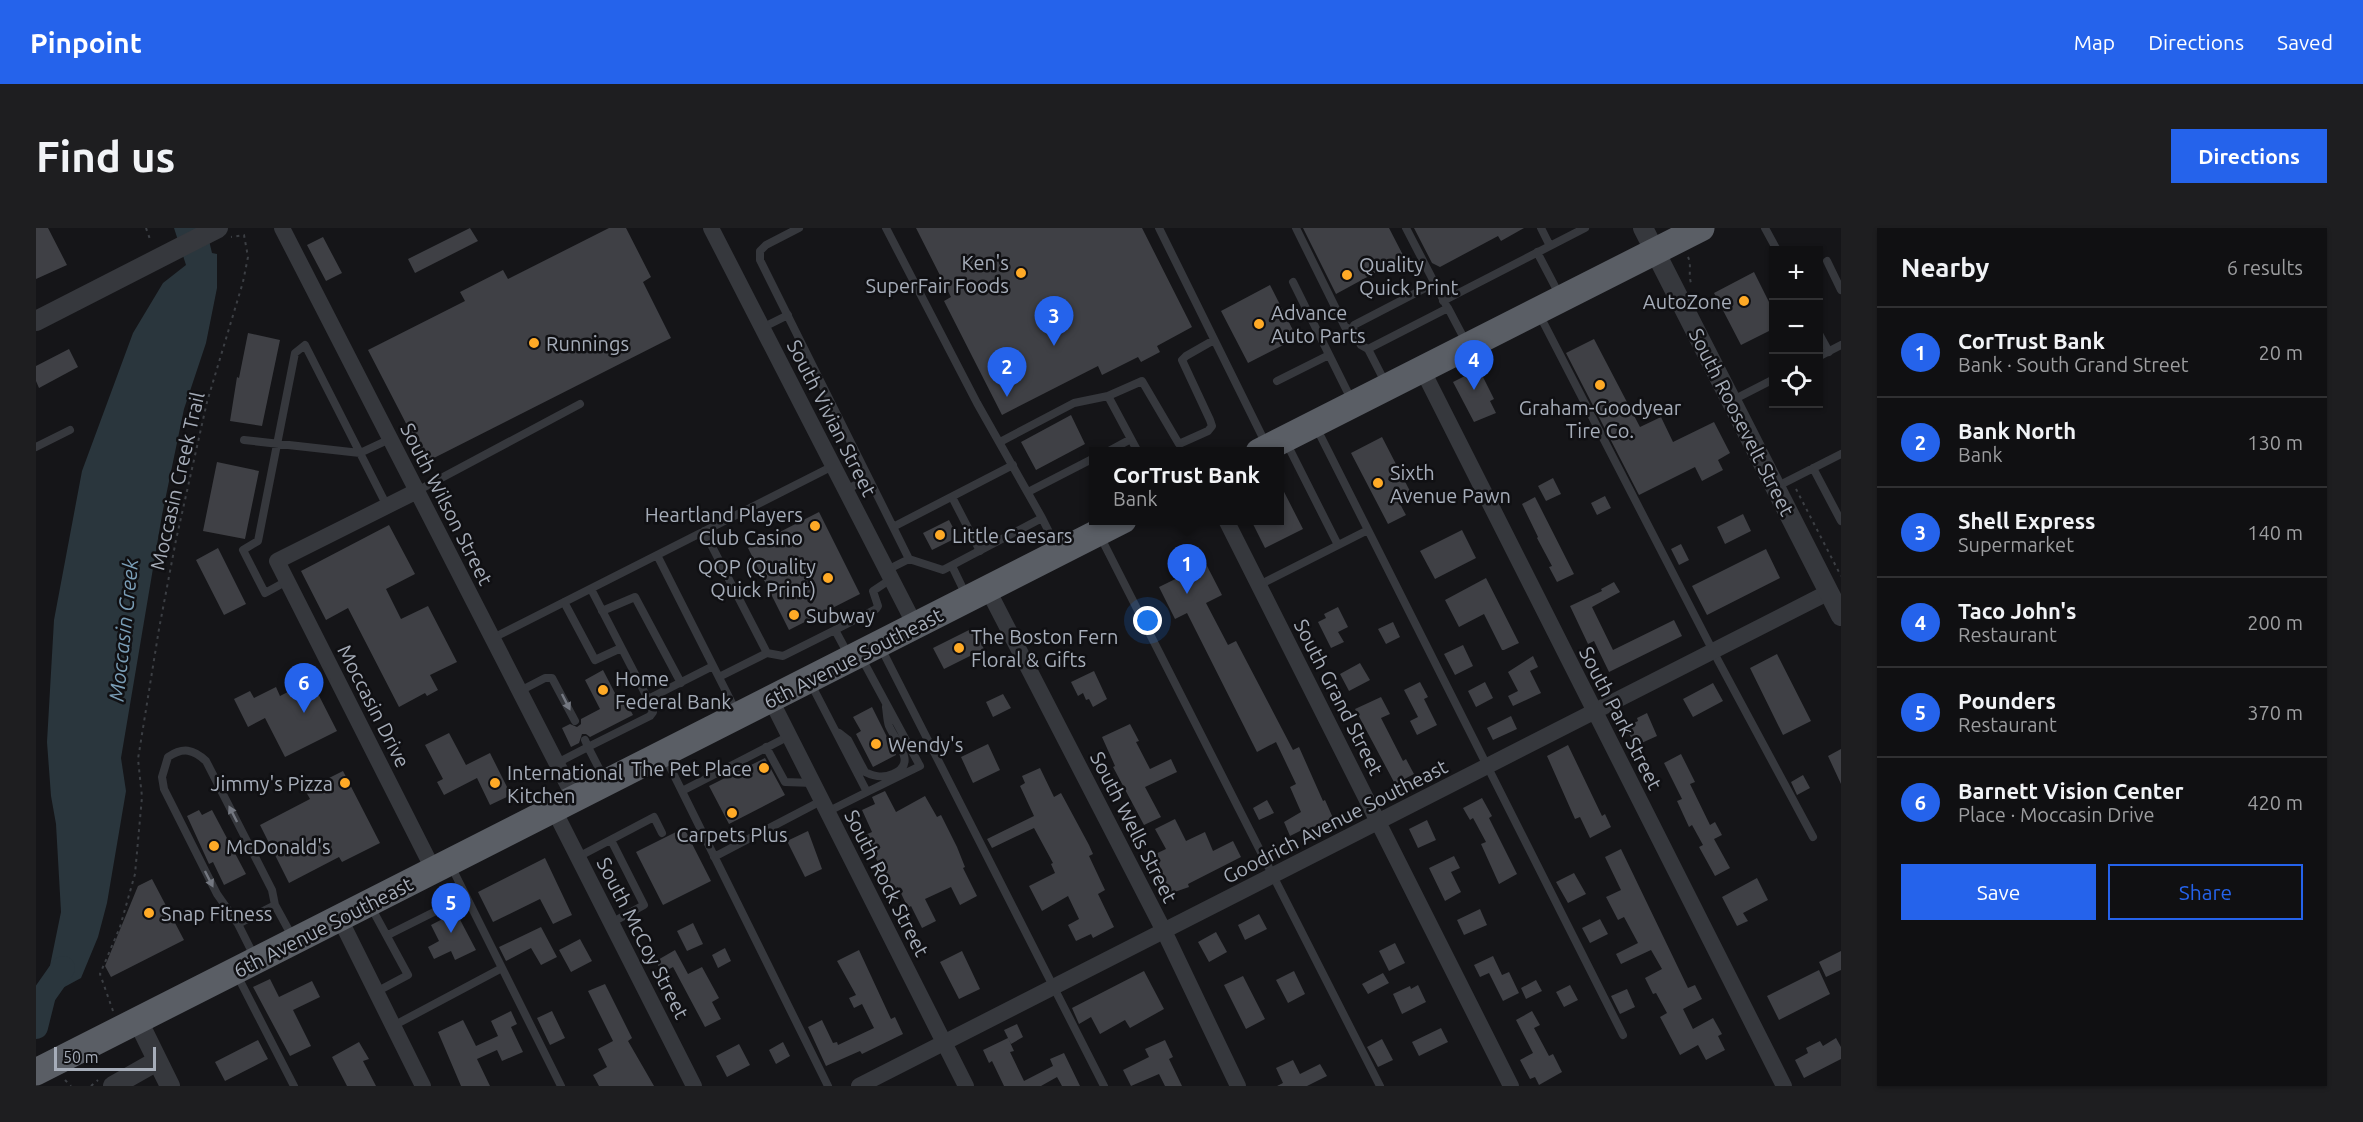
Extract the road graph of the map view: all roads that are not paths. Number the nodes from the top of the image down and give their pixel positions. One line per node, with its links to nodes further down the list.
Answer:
1 (282, 228): 45 (street, South Wilson Street)
2 (799, 228): 23 (lane)
3 (886, 228): 48 (lane)
4 (1159, 228): 27 (lane)
5 (1296, 228): 26 (lane)
6 (1406, 228): 19 (lane)
7 (1541, 228): 14 (lane)
8 (1585, 228): 14 (lane)
9 (1701, 228): 13 (highway)
10 (1765, 228): 15 (lane)
11 (215, 229): 24 (street)
12 (715, 229): 25 (street, South Vivian Street)
13 (1649, 240): 22 (highway); 40 (street, South Roosevelt Street)
14 (1550, 246): 16 (lane)
15 (1775, 246)
16 (1537, 252): 21 (lane); 22 (lane)
17 (1827, 261): 20 (lane)
18 (1293, 282): 33 (lane)
19 (1435, 283): 21 (lane); 26 (lane)
20 (1841, 290)
21 (1446, 304): 30 (lane); 31 (lane)
22 (1550, 304): 30 (highway); 94 (lane)
23 (788, 315): 25 (lane); 61 (lane)
24 (36, 321)
25 (762, 328): 58 (street, South Vivian Street)
26 (1353, 330): 31 (lane)
27 (1214, 340): 39 (lane); 50 (lane)
28 (1823, 341): 32 (lane)
29 (1841, 345): 32 (lane)
30 (1468, 346): 35 (highway)
31 (1368, 348): 38 (lane)
32 (1829, 352): 34 (lane)
33 (1329, 355): 36 (lane); 42 (lane)
34 (1823, 355)
35 (1422, 369): 38 (highway); 105 (street, South Park Street)
36 (1277, 381)
37 (1769, 381): 40 (lane)
38 (1387, 387): 42 (highway)
39 (1108, 396): 46 (lane); 48 (lane)
40 (1731, 401): 62 (street, South Roosevelt Street)
41 (580, 404): 64 (lane)
42 (1354, 404): 43 (highway)
43 (1314, 424): 50 (highway); 73 (lane)
44 (70, 430): 51 (lane)
45 (390, 439): 54 (lane); 64 (street, South Wilson Street)
46 (1131, 439): 52 (lane); 53 (lane)
47 (244, 440): 49 (lane)
48 (1000, 442): 57 (lane)
49 (277, 445): 54 (lane); 54 (lane); 83 (lane)
50 (1270, 446)
51 (36, 447)
52 (1116, 447)
53 (1135, 447)
54 (360, 453): 67 (lane)
55 (1841, 454): 60 (lane)
56 (1089, 461): 65 (lane)
57 (1013, 465): 65 (lane); 66 (lane)
58 (833, 466): 63 (street, South Vivian Street); 74 (lane)
59 (1284, 467): 76 (lane)
60 (1813, 468): 62 (lane); 69 (lane)
61 (868, 478): 63 (lane); 72 (lane)
62 (1775, 487): 87 (street, South Roosevelt Street)
63 (846, 490): 82 (street, South Vivian Street)
64 (417, 491): 67 (street); 92 (street, South Wilson Street)
65 (1028, 492): 68 (lane)
66 (952, 497): 72 (lane); 77 (lane)
67 (387, 506): 83 (street, Moccasin Drive)
68 (1042, 518): 77 (lane); 78 (lane)
69 (1841, 521)
70 (1113, 525): 75 (highway, 6th Avenue Southeast)
71 (1229, 525): 84 (street, South Grand Street)
72 (893, 527): 80 (lane)
73 (1368, 530): 76 (lane); 114 (lane)
74 (704, 531): 79 (lane); 95 (lane)
75 (1098, 533): 78 (highway, 6th Avenue Southeast); 128 (lane)
76 (1338, 546): 84 (lane)
77 (980, 551): 81 (lane)
78 (1059, 553): 86 (highway, 6th Avenue Southeast)
79 (657, 555): 85 (lane); 97 (lane)
80 (909, 559): 81 (lane); 82 (lane)
81 (952, 566): 86 (lane)
82 (889, 574): 90 (street, South Vivian Street); 91 (lane)
83 (287, 581): 127 (street, Moccasin Drive)
84 (1259, 585): 121 (street, South Grand Street)
85 (591, 589): 88 (lane); 89 (lane)
86 (979, 595): 90 (highway, 6th Avenue Southeast); 135 (street, South Wells Street)
87 (1836, 601): 94 (street, Goodrich Avenue Southeast)
88 (564, 602): 92 (lane); 93 (lane)
89 (602, 611): 93 (lane); 100 (lane)
90 (916, 627): 96 (highway, 6th Avenue Southeast)
91 (835, 630): 95 (lane); 96 (lane)
92 (493, 638): 101 (street, South Wilson Street)
93 (621, 648): 102 (lane)
94 (1713, 651): 105 (street, Goodrich Avenue Southeast); 123 (lane)
95 (767, 653): 98 (lane)
96 (863, 653): 99 (highway, 6th Avenue Southeast); 104 (lane); 140 (lane)
97 (713, 666): 98 (lane); 100 (lane)
98 (719, 677): 106 (lane)
99 (809, 681): 103 (highway, 6th Avenue Southeast); 108 (lane)
100 (681, 683): 102 (lane)
101 (520, 691): 107 (lane, one-way to 107); 113 (street, South Wilson Street)
102 (648, 699): 110 (lane)
103 (771, 700): 106 (highway, 6th Avenue Southeast); 109 (street, South Rock Street)
104 (885, 702): 108 (lane); 118 (lane)
105 (1595, 712): 114 (street, Goodrich Avenue Southeast); 161 (street, South Park Street)
106 (739, 716): 112 (highway, 6th Avenue Southeast)
107 (575, 722)
108 (834, 729): 118 (lane)
109 (789, 736): 111 (lane); 116 (street, South Rock Street)
110 (587, 743): 113 (lane); 115 (lane)
111 (766, 747): 116 (lane); 117 (lane)
112 (663, 754): 115 (highway, 6th Avenue Southeast); 117 (lane)
113 (557, 763): 119 (street, South Wilson Street)
114 (1488, 767): 121 (street, Goodrich Avenue Southeast); 144 (lane)
115 (607, 783): 119 (highway, 6th Avenue Southeast)
116 (813, 783): 120 (street, South Rock Street)
117 (682, 791): 126 (lane)
118 (867, 792): 120 (lane)
119 (565, 804): 125 (street, South McCoy Street); 127 (highway, 6th Avenue Southeast)
120 (824, 806): 126 (lane); 145 (street, South Rock Street)
121 (1379, 822): 128 (street, Goodrich Avenue Southeast); 160 (street, South Grand Street)
122 (662, 833): 124 (lane)
123 (1813, 837)
124 (611, 840): 125 (lane); 133 (lane)
125 (578, 857): 133 (street, South McCoy Street)
126 (714, 857): 154 (lane)
127 (441, 867): 129 (lane); 130 (highway, 6th Avenue Southeast)
128 (1272, 876): 135 (street, Goodrich Avenue Southeast); 159 (lane)
129 (466, 896): 136 (lane); 139 (lane)
130 (369, 904): 132 (highway, 6th Avenue Southeast); 136 (lane)
131 (275, 905): 134 (lane); 134 (lane, one-way to 134); 137 (lane)
132 (339, 919): 137 (highway, 6th Avenue Southeast); 141 (street)
133 (611, 923): 153 (street, South McCoy Street)
134 (237, 924): 138 (lane)
135 (1164, 931): 140 (street, Goodrich Avenue Southeast); 158 (street, South Wells Street)
136 (388, 935): 141 (lane)
137 (295, 942): 138 (highway, 6th Avenue Southeast)
138 (246, 966): 142 (highway, 6th Avenue Southeast); 150 (lane)
139 (502, 968): 143 (lane); 152 (lane)
140 (1053, 987): 145 (street, Goodrich Avenue Southeast); 157 (lane)
141 (376, 992): 143 (street)
142 (130, 1025): 146 (street); 147 (highway, 6th Avenue Southeast)
143 (393, 1026): 151 (street)
144 (1623, 1035)
145 (945, 1043): 155 (street, Goodrich Avenue Southeast); 156 (street, South Rock Street)
146 (157, 1061): 148 (street); 149 (street)
147 (36, 1072)
148 (113, 1086)
149 (170, 1086)
150 (294, 1086)
151 (423, 1086)
152 (561, 1086)
153 (694, 1086)
154 (828, 1086)
155 (859, 1086)
156 (966, 1086)
157 (1104, 1086)
158 (1238, 1086)
159 (1380, 1086)
160 (1511, 1086)
161 (1784, 1086)

